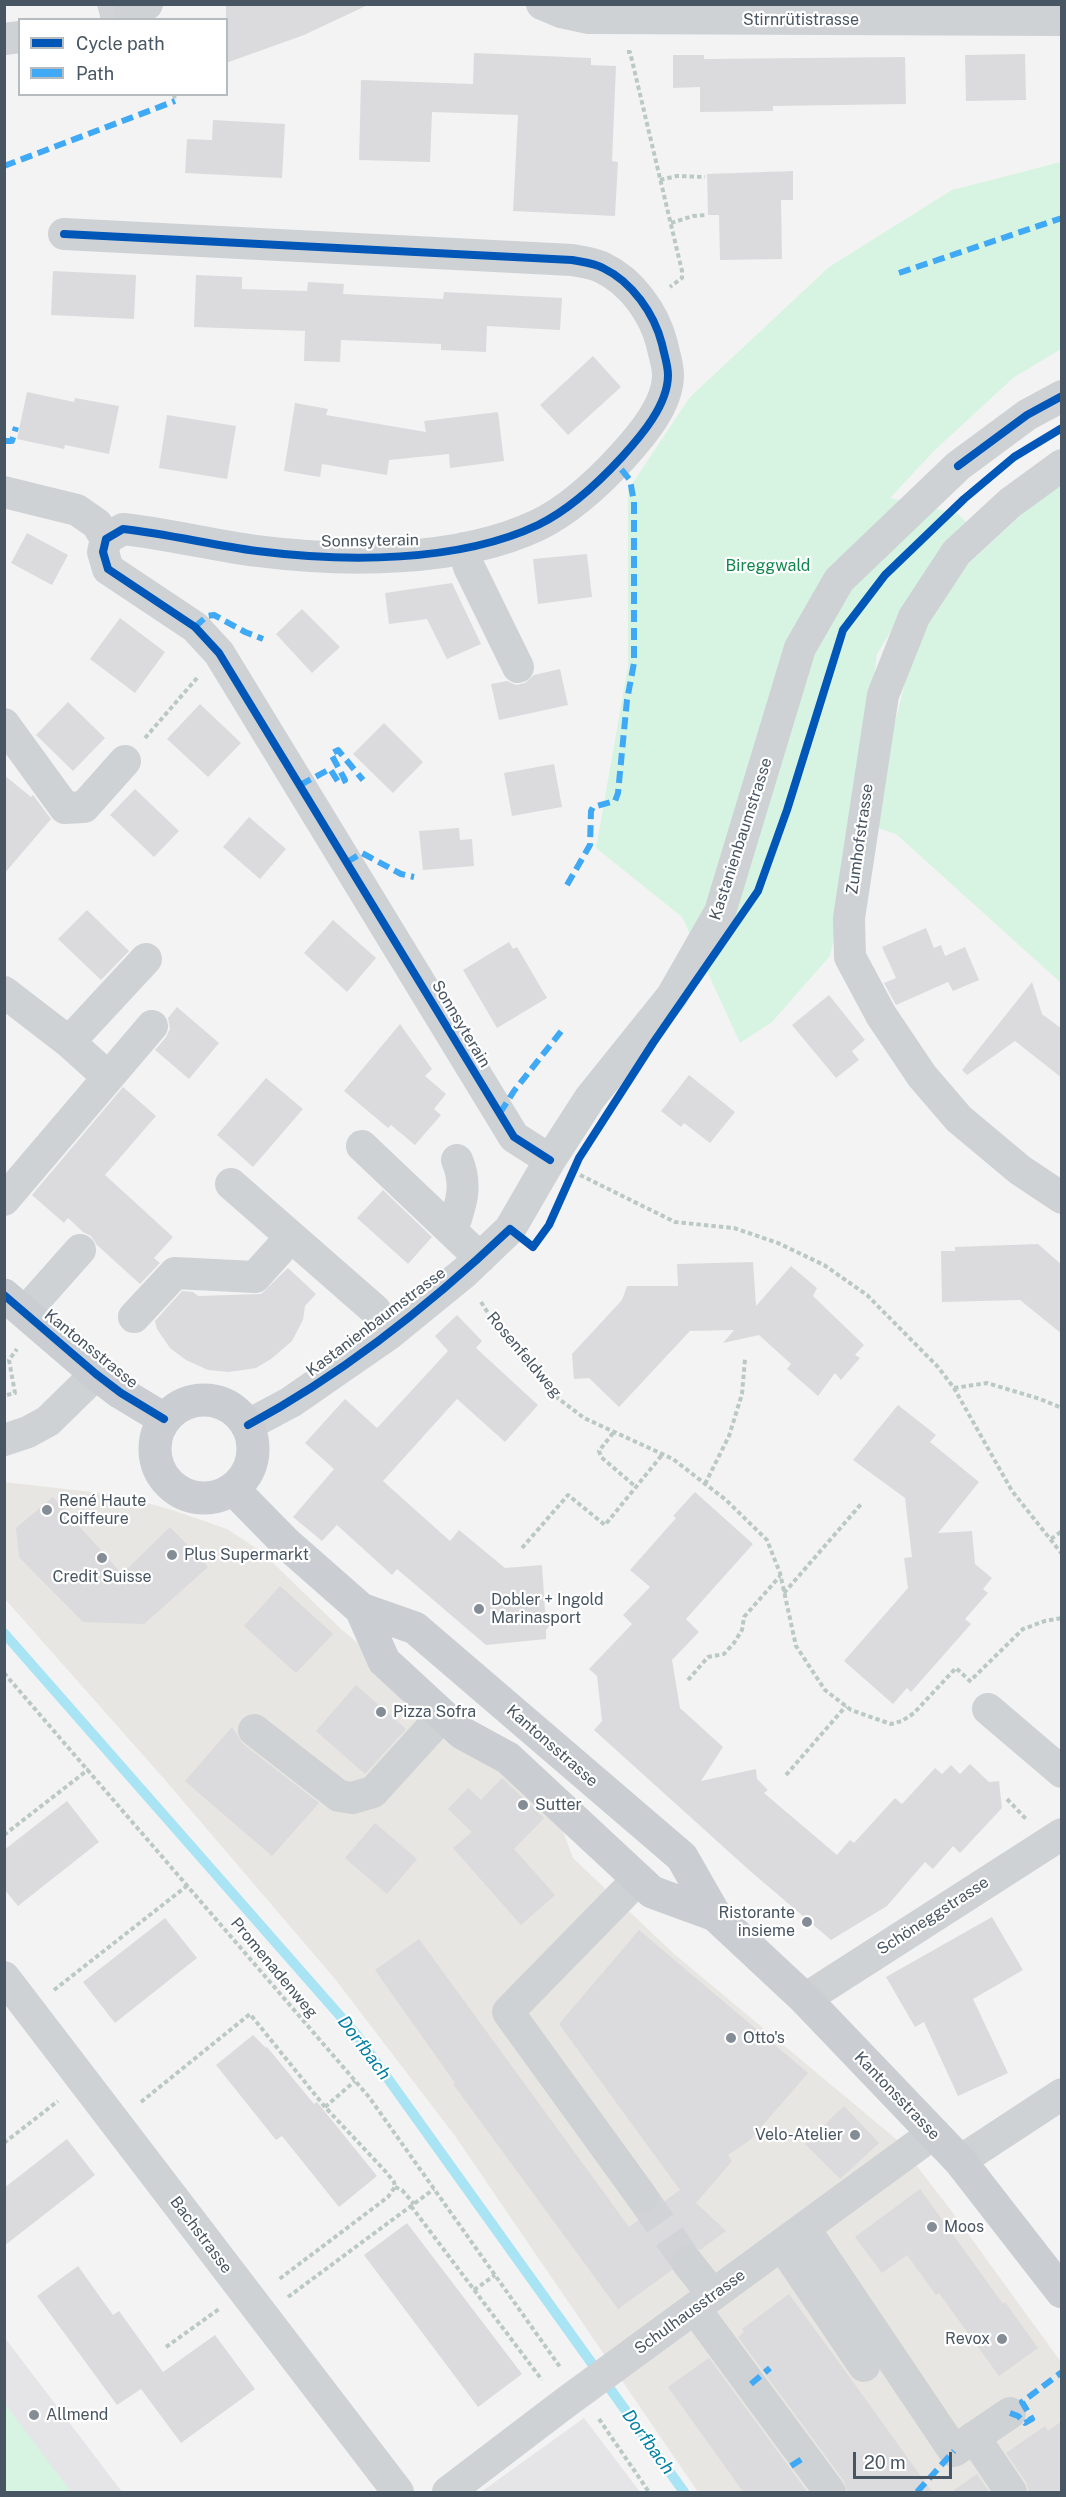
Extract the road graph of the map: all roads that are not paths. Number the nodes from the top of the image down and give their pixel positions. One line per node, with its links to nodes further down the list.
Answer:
1 (542, 4): 2 (street, Stirnrütistrasse)
2 (1062, 20)
3 (63, 234): 8 (street, Sonnsyterain)
4 (1062, 396): 19 (street, Kastanienbaumstrasse)
5 (1062, 465): 21 (street, Zumhofstrasse)
6 (4, 492): 7 (street)
7 (106, 539): 8 (street, Sonnsyterain); 19 (street, Sonnsyterain)
8 (464, 549): 9 (street)
9 (518, 667)
10 (4, 724): 11 (street)
11 (125, 761)
12 (146, 959): 15 (street)
13 (4, 992): 15 (street)
14 (152, 1026): 16 (street)
15 (69, 1042): 16 (street)
16 (108, 1077): 22 (street)
17 (362, 1146): 23 (street)
18 (457, 1160): 23 (street)
19 (561, 1165): 26 (street, Kastanienbaumstrasse)
20 (231, 1184): 24 (street)
21 (1062, 1198)
22 (4, 1200)
23 (452, 1231): 26 (street)
24 (291, 1237): 28 (street); 29 (street)
25 (80, 1250): 27 (street)
26 (472, 1265): 29 (street, Kastanienbaumstrasse)
27 (17, 1317): 30 (main road, Kantonsstrasse)
28 (134, 1317)
29 (389, 1334): 32 (street, Kastanienbaumstrasse)
30 (96, 1374): 31 (main road, Kantonsstrasse); 33 (street)
31 (164, 1419): 32 (main road); 34 (main road)
32 (248, 1425): 34 (main road)
33 (4, 1440)
34 (233, 1489): 35 (main road, Kantonsstrasse)
35 (361, 1609): 37 (main road, Kantonsstrasse); 42 (main road, Kantonsstrasse)
36 (988, 1709): 39 (street)
37 (444, 1715): 38 (street); 41 (main road, Kantonsstrasse)
38 (254, 1730)
39 (1062, 1772)
40 (1062, 1834): 44 (street, Schöneggstrasse)
41 (638, 1879): 42 (main road, Kantonsstrasse); 48 (street)
42 (715, 1915): 44 (main road, Kantonsstrasse)
43 (4, 1977): 56 (street, Bachstrasse)
44 (805, 1999): 46 (main road, Kantonsstrasse)
45 (1062, 2094): 47 (street)
46 (934, 2133): 47 (main road, Kantonsstrasse); 49 (street, Schulhausstrasse)
47 (960, 2161): 51 (main road, Kantonsstrasse)
48 (642, 2197)
49 (793, 2236): 52 (street, Schulhausstrasse); 53 (street); 55 (street)
50 (687, 2262): 52 (street)
51 (1062, 2292)
52 (704, 2302): 57 (street, Schulhausstrasse); 58 (street)
53 (864, 2366)
54 (1010, 2413): 55 (street)
55 (975, 2437): 59 (street)
56 (398, 2493)
57 (447, 2493)
58 (830, 2493)
59 (1011, 2493)

